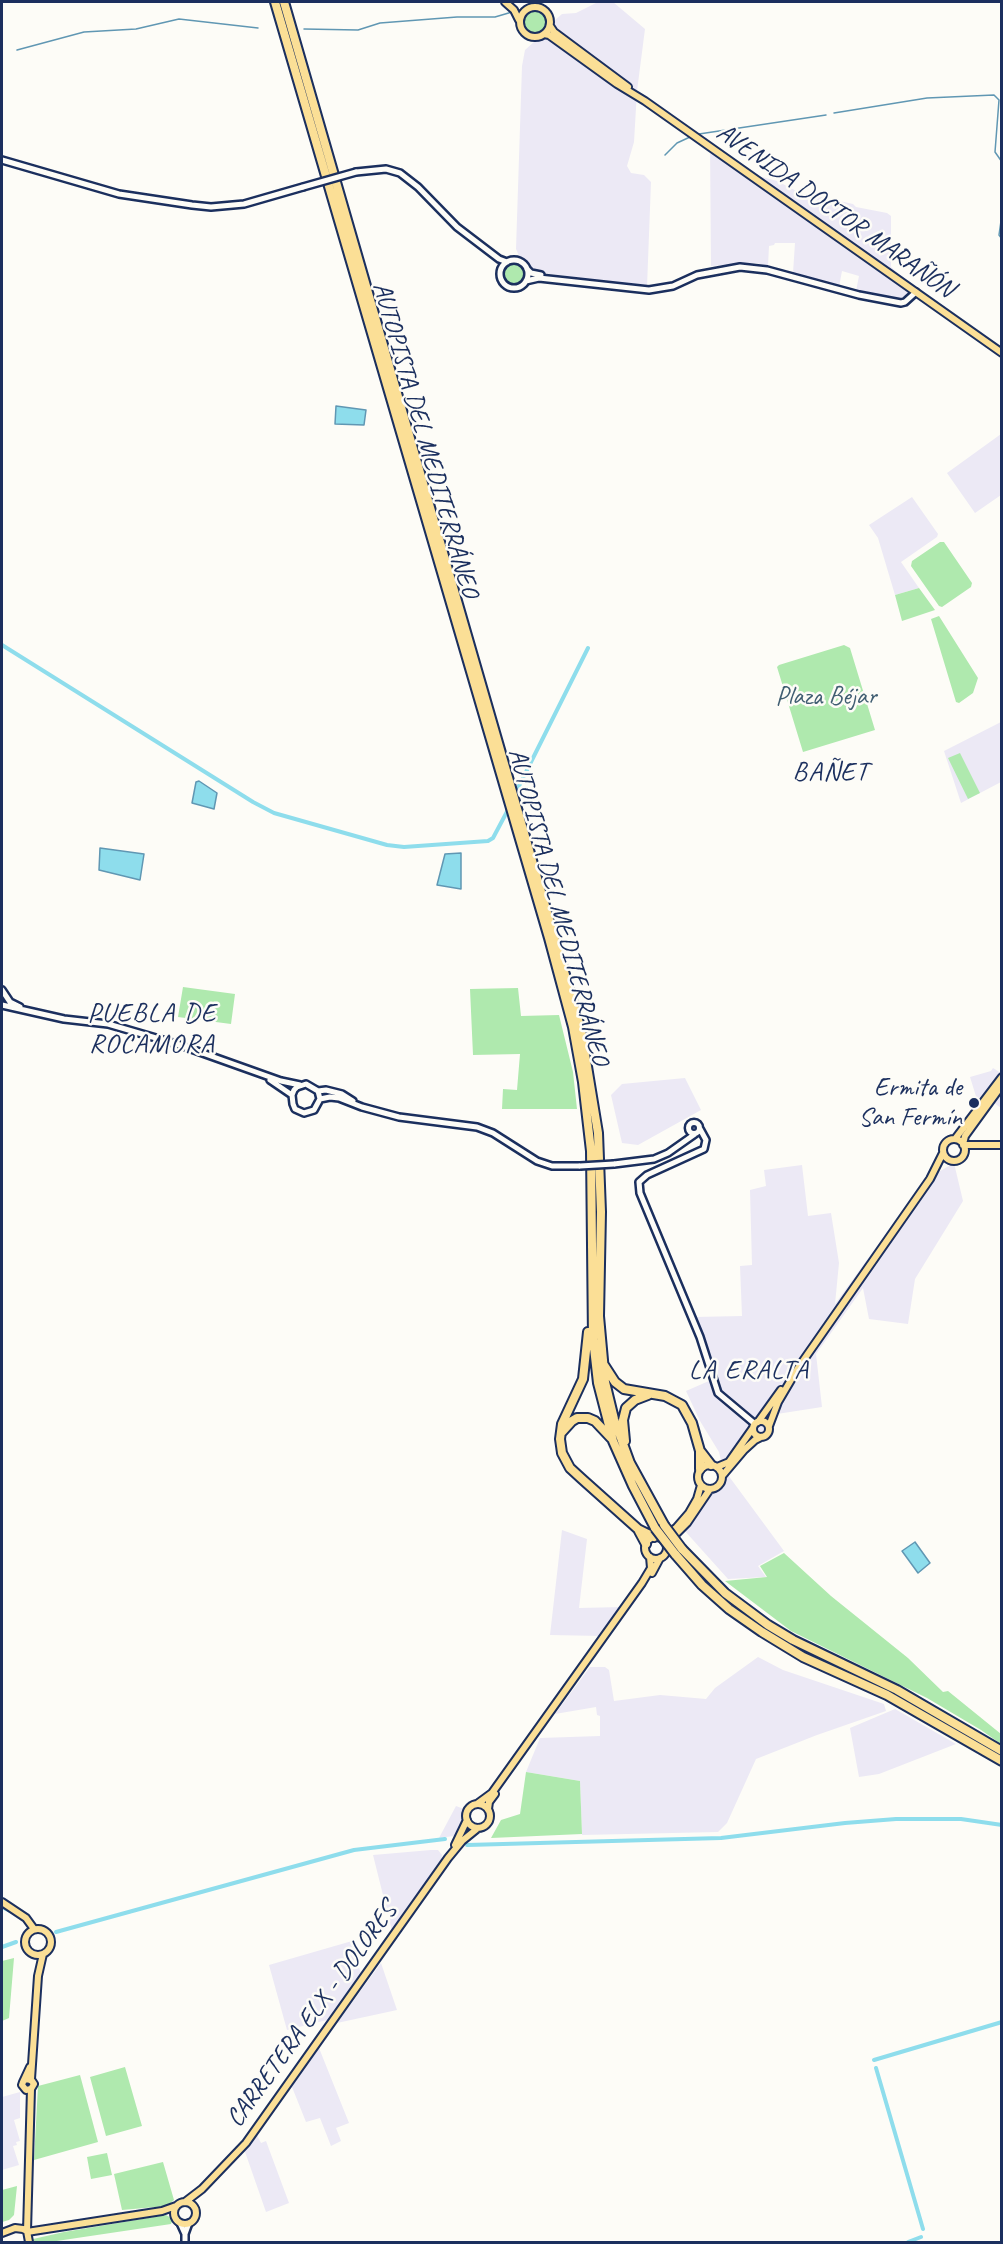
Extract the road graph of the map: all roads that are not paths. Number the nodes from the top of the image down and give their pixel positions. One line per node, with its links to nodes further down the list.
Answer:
1 (275, 2): 18 (highway, AUTOPISTA DEL MEDITERRÁNEO)
2 (285, 2): 18 (highway, AUTOPISTA DEL MEDITERRÁNEO)
3 (506, 2): 4 (main road); 5 (main road)
4 (527, 8): 5 (main road); 6 (main road)
5 (520, 21): 7 (main road)
6 (550, 26): 7 (main road); 8 (main road)
7 (544, 34): 8 (main road)
8 (645, 101): 16 (main road, AVENIDA DOCTOR MARAÑÓN)
9 (2, 160): 10 (street, bridge)
10 (468, 236): 11 (street); 12 (street)
11 (507, 262): 12 (street); 13 (street)
12 (502, 269): 14 (street)
13 (527, 269): 14 (street); 15 (street)
14 (526, 281): 15 (street)
15 (623, 287): 16 (street)
16 (916, 292): 17 (main road, AVENIDA DOCTOR MARAÑÓN)
17 (1002, 353)
18 (512, 801): 41 (highway, AUTOPISTA DEL MEDITERRÁNEO); 42 (highway, AUTOPISTA DEL MEDITERRÁNEO)
19 (2, 985): 20 (street)
20 (2, 991): 22 (street)
21 (2, 1005): 22 (street)
22 (26, 1011): 23 (street)
23 (264, 1076): 25 (street); 28 (street)
24 (1002, 1077): 33 (main road)
25 (300, 1085): 27 (street); 28 (street)
26 (1002, 1085): 35 (main road)
27 (318, 1091): 29 (street); 30 (street)
28 (292, 1095): 29 (street)
29 (320, 1099): 30 (street)
30 (362, 1107): 34 (street, bridge)
31 (689, 1130): 32 (street); 32 (street); 34 (street)
32 (697, 1132): 34 (street); 45 (street)
33 (955, 1139): 35 (main road); 37 (main road)
34 (683, 1142)
35 (963, 1144): 36 (main road); 38 (main road)
36 (1002, 1146): 38 (main road)
37 (943, 1153): 39 (main road); 40 (main road)
38 (965, 1153): 39 (main road)
39 (951, 1161): 40 (main road)
40 (930, 1179): 43 (main road)
41 (592, 1298): 47 (highway); 49 (highway, AUTOPISTA DEL MEDITERRÁNEO)
42 (602, 1362): 44 (highway); 51 (highway, AUTOPISTA DEL MEDITERRÁNEO)
43 (798, 1368): 45 (main road); 46 (main road)
44 (650, 1394): 50 (highway); 51 (highway)
45 (755, 1425): 46 (main road); 48 (main road); 52 (main road)
46 (769, 1426): 48 (main road)
47 (561, 1433): 49 (highway); 58 (highway)
48 (761, 1437): 54 (main road)
49 (613, 1441): 57 (highway, AUTOPISTA DEL MEDITERRÁNEO)
50 (700, 1451): 52 (highway); 53 (highway)
51 (630, 1463): 57 (highway, AUTOPISTA DEL MEDITERRÁNEO)
52 (714, 1466): 53 (main road); 54 (main road)
53 (700, 1469): 55 (main road)
54 (722, 1476): 56 (main road)
55 (701, 1485): 56 (main road); 59 (main road)
56 (710, 1489): 59 (main road)
57 (660, 1526): 61 (highway, AUTOPISTA DEL MEDITERRÁNEO, bridge)
58 (639, 1529): 59 (highway); 60 (highway)
59 (660, 1540): 60 (main road); 63 (main road)
60 (646, 1544): 62 (main road)
61 (678, 1551): 64 (highway, AUTOPISTA DEL MEDITERRÁNEO); 65 (highway, AUTOPISTA DEL MEDITERRÁNEO)
62 (650, 1557): 63 (main road); 66 (main road)
63 (660, 1558): 67 (main road)
64 (1002, 1750)
65 (1002, 1761)
66 (477, 1804): 67 (main road); 68 (main road)
67 (488, 1809): 69 (main road)
68 (467, 1820): 69 (main road); 70 (main road, CARRETERA ELX - DOLORES)
69 (478, 1828): 70 (main road, CARRETERA ELX - DOLORES)
70 (448, 1858): 76 (main road, CARRETERA ELX - DOLORES)
71 (2, 1902): 72 (main road)
72 (34, 1929): 73 (main road); 74 (main road)
73 (33, 1954): 74 (main road); 75 (main road)
74 (43, 1954): 75 (main road)
75 (38, 1976): 81 (main road)
76 (202, 2189): 77 (main road, CARRETERA ELX - DOLORES); 79 (main road, CARRETERA ELX - DOLORES)
77 (185, 2202): 78 (main road); 79 (main road)
78 (176, 2206): 80 (main road); 82 (main road)
79 (195, 2208): 84 (main road)
80 (162, 2211): 82 (main road); 86 (main road)
81 (27, 2213): 85 (main road); 87 (main road)
82 (174, 2216): 83 (main road)
83 (180, 2223): 84 (main road); 89 (street)
84 (189, 2223): 89 (street)
85 (15, 2228): 87 (main road); 88 (main road)
86 (40, 2231): 87 (main road); 90 (main road)
87 (27, 2232): 90 (main road)
88 (2, 2233)
89 (185, 2234): 91 (street)
90 (29, 2242)
91 (185, 2242)

